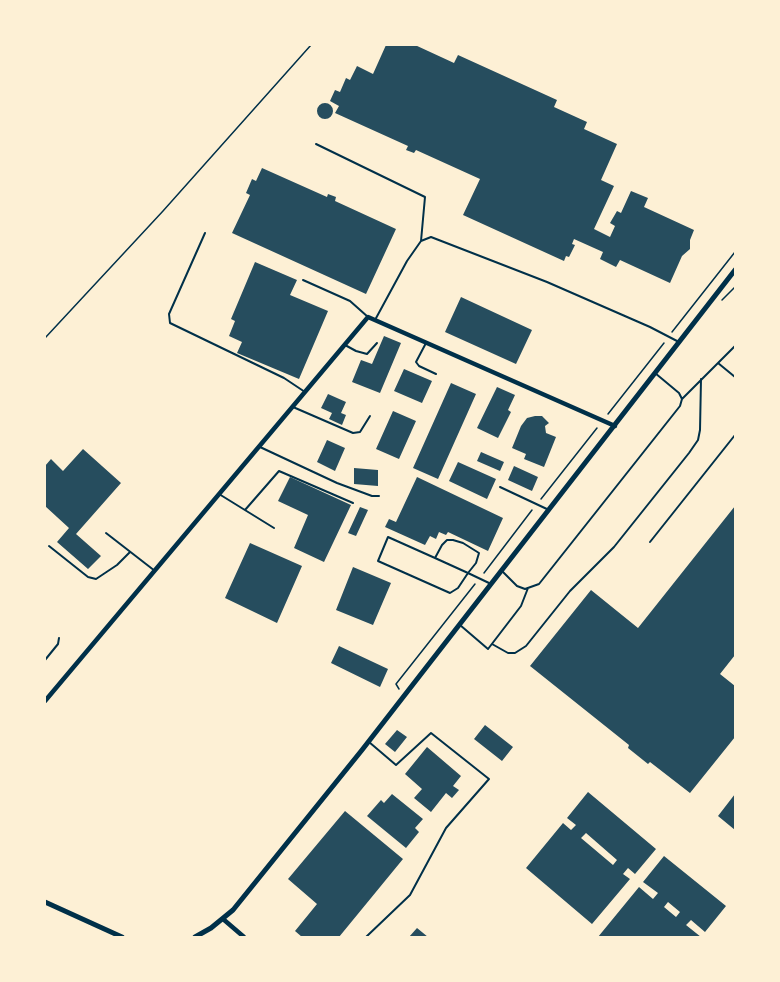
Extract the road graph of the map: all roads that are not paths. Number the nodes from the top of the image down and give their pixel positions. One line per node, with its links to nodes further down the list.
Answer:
1 (316, 144): 3 (lane)
2 (205, 233): 18 (lane)
3 (422, 242): 7 (lane); 10 (lane)
4 (735, 270): 10 (street)
5 (303, 280): 6 (lane)
6 (368, 317): 7 (street); 11 (street)
7 (375, 320): 9 (street)
8 (377, 343): 11 (lane)
9 (426, 343): 14 (lane); 22 (street)
10 (679, 343): 15 (street)
11 (345, 345): 18 (street)
12 (735, 346): 13 (lane)
13 (718, 363): 16 (lane); 17 (lane)
14 (436, 374)
15 (655, 374): 19 (lane); 22 (street)
16 (735, 377)
17 (701, 379): 19 (lane); 44 (lane)
18 (305, 392): 20 (street)
19 (682, 399): 41 (lane)
20 (293, 407): 21 (lane); 24 (street)
21 (370, 416)
22 (615, 426): 30 (street)
23 (735, 435): 33 (lane)
24 (260, 447): 26 (street); 27 (lane)
25 (500, 487): 30 (lane)
26 (219, 494): 29 (lane); 37 (street)
27 (379, 496)
28 (352, 503): 29 (lane)
29 (245, 510): 31 (lane)
30 (549, 511): 38 (street)
31 (274, 528)
32 (106, 533): 35 (lane)
33 (650, 542)
34 (49, 546): 35 (lane)
35 (130, 552): 37 (lane)
36 (435, 558): 39 (lane); 39 (lane); 39 (lane)
37 (154, 571): 46 (street)
38 (502, 571): 40 (street); 41 (lane)
39 (468, 573): 40 (lane)
40 (492, 584): 42 (street)
41 (528, 588): 44 (lane)
42 (460, 626): 44 (lane); 47 (street)
43 (59, 638): 45 (lane)
44 (492, 644)
45 (45, 660)
46 (45, 701)
47 (369, 742): 49 (street); 53 (lane)
48 (45, 902): 50 (street)
49 (223, 919): 51 (street); 52 (street)
50 (122, 937)
51 (195, 937)
52 (244, 937)
53 (366, 937)

